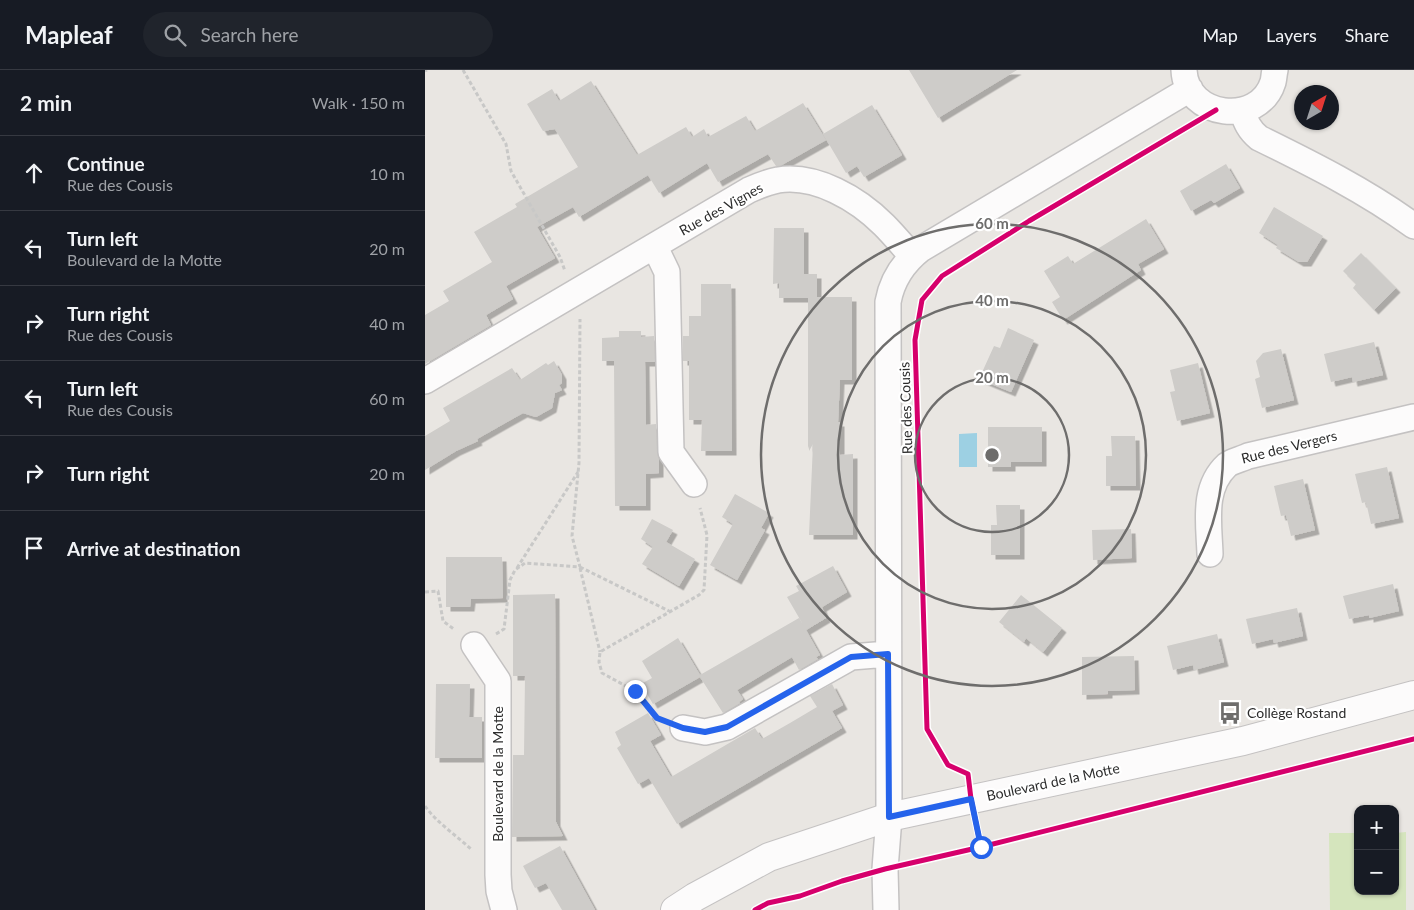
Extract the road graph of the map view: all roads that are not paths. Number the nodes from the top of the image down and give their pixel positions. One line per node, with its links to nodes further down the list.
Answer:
1 (1275, 70): 3 (street)
2 (1187, 80): 3 (street); 6 (street, Rue des Cousis)
3 (1242, 111): 4 (street)
4 (1414, 226)
5 (655, 247): 6 (street, Rue des Vignes); 7 (street, Rue des Vignes); 9 (street)
6 (912, 256): 12 (street, Rue des Cousis)
7 (425, 381)
8 (1414, 417): 10 (street, Rue des Vergers)
9 (694, 484)
10 (1210, 554)
11 (474, 645): 16 (street, Boulevard de la Motte)
12 (888, 654): 14 (street); 15 (street, Rue des Cousis)
13 (1414, 695): 15 (street, Boulevard de la Motte)
14 (683, 728)
15 (889, 817): 17 (street, Boulevard de la Motte); 18 (street, Rue des Cousis)
16 (504, 910)
17 (675, 910)
18 (886, 910)

